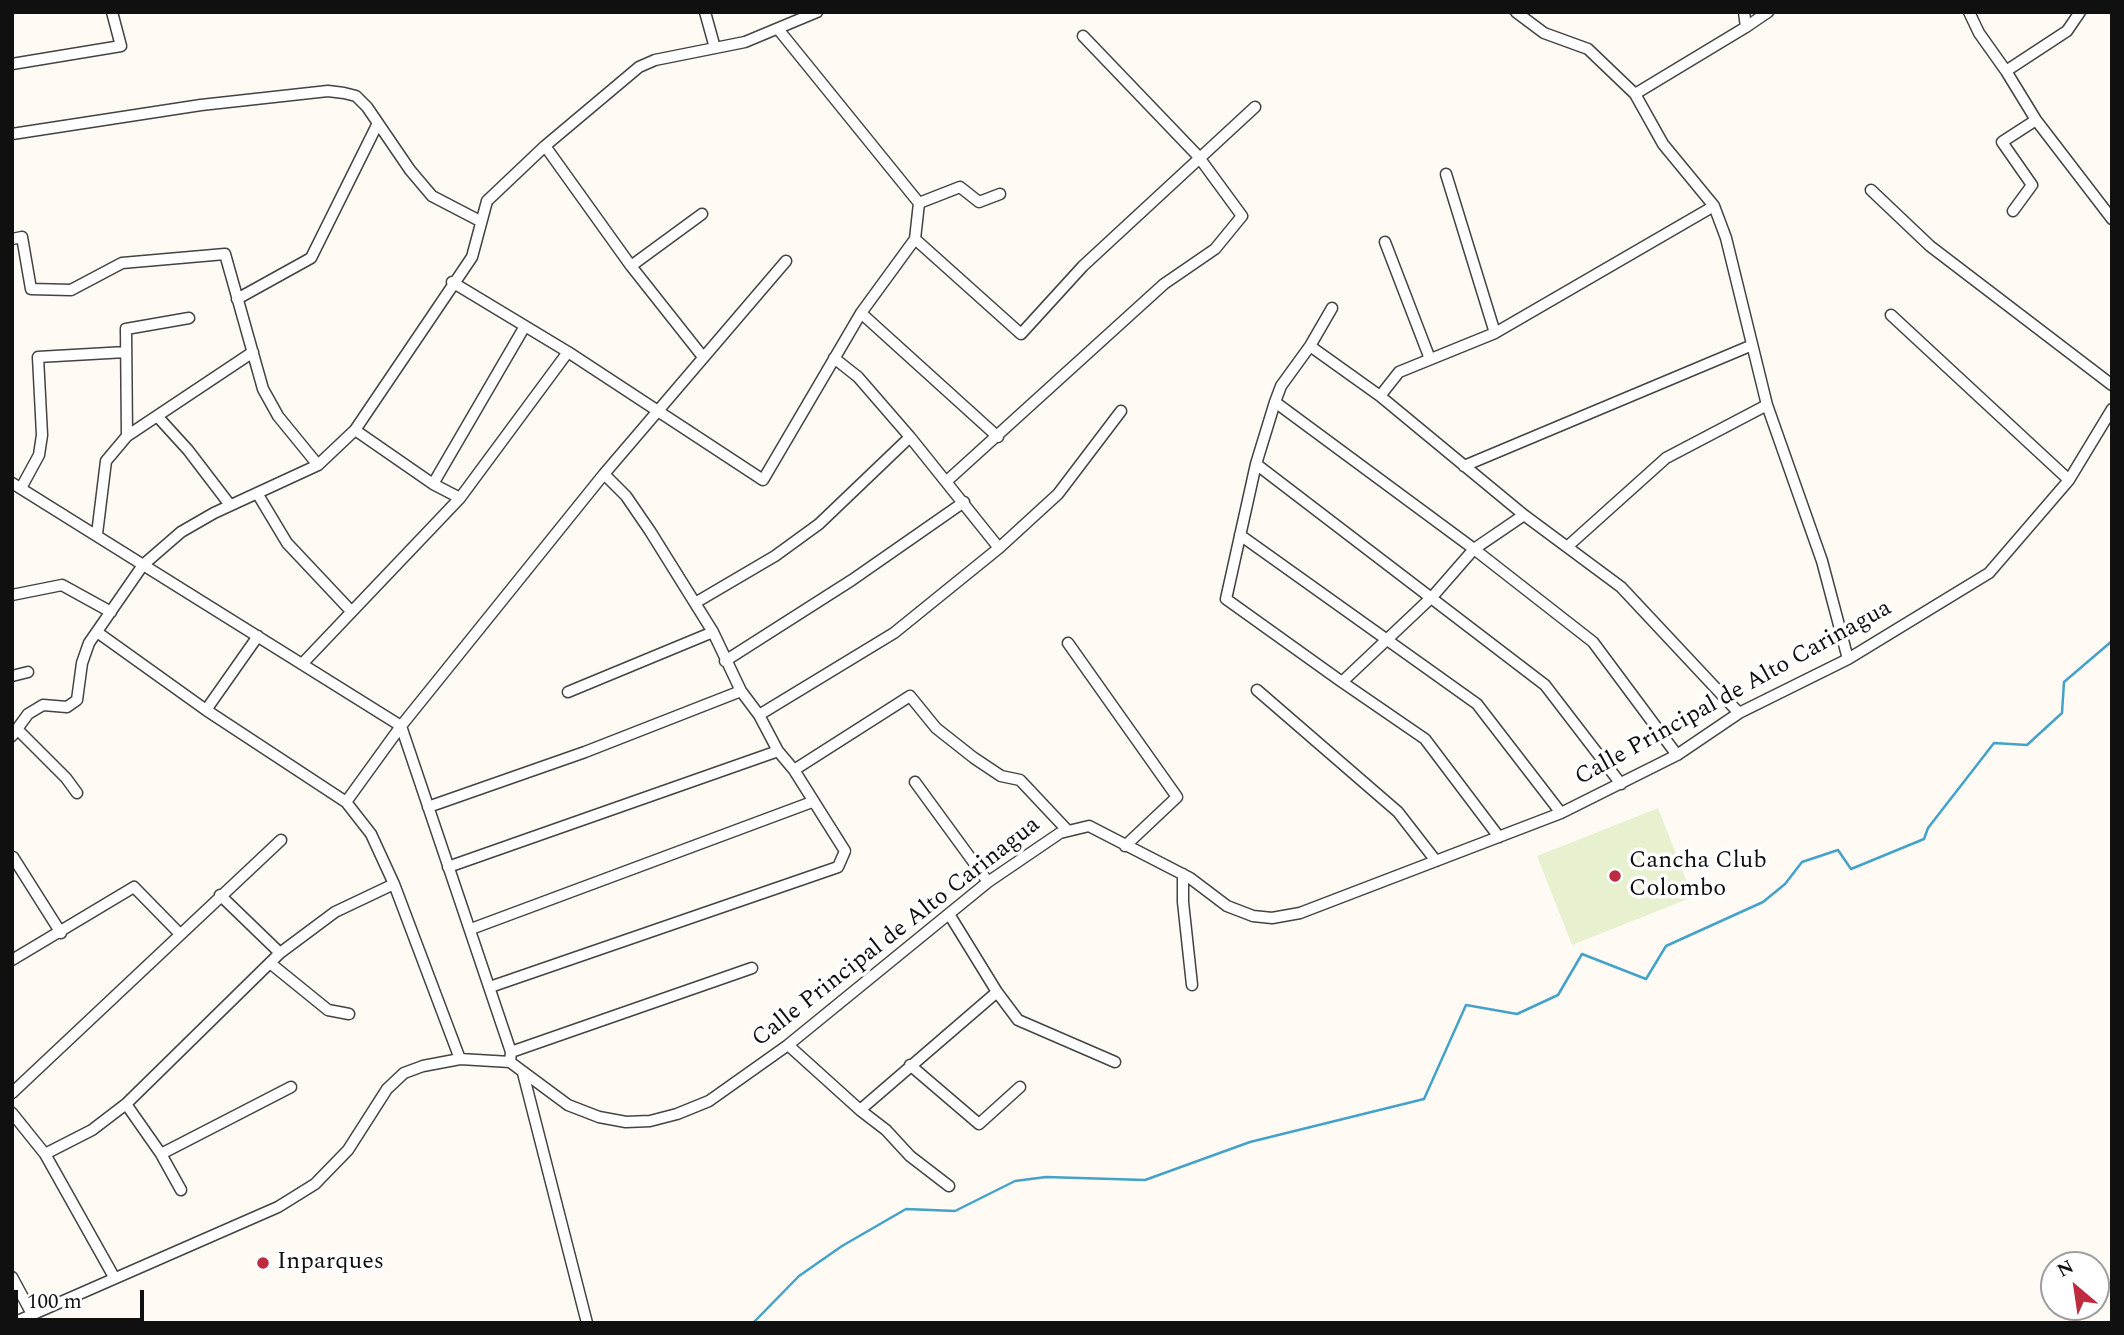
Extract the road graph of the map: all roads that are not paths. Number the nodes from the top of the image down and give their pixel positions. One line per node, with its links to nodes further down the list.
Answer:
1 (111, 12): 13 (street)
2 (705, 12): 12 (street)
3 (817, 12): 10 (street)
4 (1516, 12): 15 (street)
5 (1744, 12): 9 (street)
6 (1768, 12): 9 (street)
7 (1969, 12): 14 (street)
8 (2080, 12): 14 (street)
9 (1746, 27): 15 (street)
10 (778, 29): 12 (street); 25 (street)
11 (1083, 36): 21 (street)
12 (715, 48): 20 (street)
13 (12, 64)
14 (2006, 72): 17 (street)
15 (1635, 94): 26 (street)
16 (1255, 107): 21 (street)
17 (2036, 120): 27 (street); 29 (street)
18 (378, 123): 19 (street); 30 (street); 37 (street)
19 (12, 134)
20 (545, 146): 30 (street); 35 (street)
21 (1198, 156): 32 (street); 63 (street)
22 (1446, 174): 43 (street)
23 (1871, 190): 52 (street)
24 (1000, 194): 25 (street)
25 (919, 203): 32 (street)
26 (1714, 206): 43 (street); 45 (street)
27 (2013, 211)
28 (702, 214): 35 (street)
29 (2112, 219)
30 (480, 221): 36 (street)
31 (12, 239): 37 (street)
32 (915, 239): 39 (street)
33 (1385, 242): 51 (street)
34 (786, 261): 49 (street)
35 (631, 267): 49 (street)
36 (452, 282): 42 (street); 60 (street)
37 (237, 299): 47 (street)
38 (1332, 308): 44 (street)
39 (861, 313): 50 (street); 63 (street)
40 (1891, 315): 69 (street)
41 (189, 318): 46 (street)
42 (525, 326): 48 (street); 70 (street)
43 (1495, 334): 51 (street)
44 (1310, 345): 53 (street); 54 (street)
45 (1750, 346): 55 (street); 66 (street)
46 (126, 352): 61 (street); 71 (street)
47 (253, 352): 59 (street); 65 (street)
48 (568, 352): 57 (street); 73 (street)
49 (703, 357): 57 (street)
50 (834, 358): 57 (street); 62 (street)
51 (1430, 359): 53 (street)
52 (2112, 385)
53 (1380, 396): 66 (street)
54 (1275, 402): 64 (street); 81 (street)
55 (1767, 405): 79 (street); 93 (street)
56 (2112, 409): 69 (street, Calle Principal de Alto Carinagua)
57 (657, 410): 67 (street)
58 (1121, 411): 80 (street)
59 (157, 416): 61 (street); 75 (street)
60 (355, 430): 65 (street); 70 (street)
61 (127, 436): 77 (street)
62 (910, 437): 68 (street); 85 (street)
63 (998, 438): 68 (street)
64 (1256, 464): 78 (street); 84 (street)
65 (318, 465): 72 (street)
66 (1464, 466): 76 (street)
67 (604, 474): 85 (street); 105 (street)
68 (948, 480): 74 (street)
69 (2068, 480): 93 (street, Calle Principal de Alto Carinagua)
70 (433, 484): 73 (street)
71 (16, 486): 77 (street)
72 (257, 493): 75 (street); 86 (street)
73 (460, 498): 86 (street)
74 (964, 502): 80 (street); 94 (street)
75 (230, 505): 82 (street)
76 (1524, 515): 79 (street); 81 (street)
77 (97, 534): 82 (street)
78 (1240, 535): 91 (street); 98 (street)
79 (1568, 546): 103 (street)
80 (999, 548): 104 (street)
81 (1474, 549): 84 (street); 108 (street)
82 (143, 565): 87 (street); 90 (street)
83 (12, 595): 87 (street)
84 (1433, 596): 91 (street); 111 (street)
85 (695, 603): 89 (street)
86 (351, 611): 95 (street)
87 (111, 612): 88 (street)
88 (97, 632): 102 (street); 106 (street)
89 (713, 632): 94 (street); 101 (street)
90 (258, 636): 95 (street); 102 (street)
91 (1388, 639): 98 (street); 116 (street)
92 (1068, 643): 120 (street)
93 (1848, 659): 103 (street, Calle Principal de Alto Carinagua)
94 (726, 661): 100 (street)
95 (302, 664): 105 (street)
96 (28, 672): 97 (street)
97 (12, 676)
98 (1342, 682): 118 (street)
99 (1257, 690): 122 (street)
100 (741, 691): 104 (street); 115 (street)
101 (568, 692)
102 (206, 710): 113 (street)
103 (1739, 713): 108 (street, Calle Principal de Alto Carinagua)
104 (759, 715): 107 (street)
105 (401, 726): 113 (street); 115 (street)
106 (15, 732): 112 (street)
107 (778, 751): 109 (street); 123 (street)
108 (1678, 755): 111 (street, Calle Principal de Alto Carinagua)
109 (794, 770): 114 (street); 117 (street)
110 (915, 782): 125 (street)
111 (1621, 785): 116 (street, Calle Principal de Alto Carinagua)
112 (76, 793)
113 (346, 802): 126 (street)
114 (812, 802): 129 (street); 137 (street)
115 (428, 807): 123 (street)
116 (1561, 813): 118 (street, Calle Principal de Alto Carinagua)
117 (1068, 831): 120 (street, Calle Principal de Alto Carinagua); 125 (street, Calle Principal de Alto Carinagua)
118 (1499, 836): 122 (street, Calle Principal de Alto Carinagua)
119 (281, 840): 127 (street)
120 (1125, 846): 124 (street, Calle Principal de Alto Carinagua)
121 (13, 857): 130 (street)
122 (1436, 861): 124 (street, Calle Principal de Alto Carinagua)
123 (448, 867): 129 (street)
124 (1183, 874): 136 (street)
125 (988, 882): 128 (street, Calle Principal de Alto Carinagua)
126 (394, 884): 132 (street); 142 (street)
127 (220, 895): 131 (street); 132 (street)
128 (949, 914): 138 (street); 140 (street, Calle Principal de Alto Carinagua)
129 (471, 929): 137 (street)
130 (61, 933): 131 (street); 133 (street)
131 (179, 933): 148 (street)
132 (280, 953): 134 (street)
133 (12, 961)
134 (270, 963): 139 (street); 149 (street)
135 (752, 968): 141 (street)
136 (1192, 985)
137 (490, 987): 141 (street)
138 (997, 992): 143 (street); 144 (street)
139 (349, 1014)
140 (788, 1045): 145 (street, Calle Principal de Alto Carinagua); 150 (street)
141 (510, 1057): 142 (street); 145 (street, Calle Principal de Alto Carinagua)
142 (460, 1059): 157 (street)
143 (1115, 1062)
144 (910, 1065): 147 (street); 150 (street)
145 (523, 1073): 160 (street)
146 (291, 1087): 153 (street)
147 (1020, 1087)
148 (12, 1093)
149 (127, 1104): 152 (street); 153 (street)
150 (860, 1110): 154 (street)
151 (12, 1113): 152 (street)
152 (45, 1154): 157 (street)
153 (161, 1154): 155 (street)
154 (949, 1186)
155 (181, 1190)
156 (12, 1277): 158 (street)
157 (114, 1277): 158 (street)
158 (32, 1314): 159 (street)
159 (13, 1323)
160 (587, 1323)

